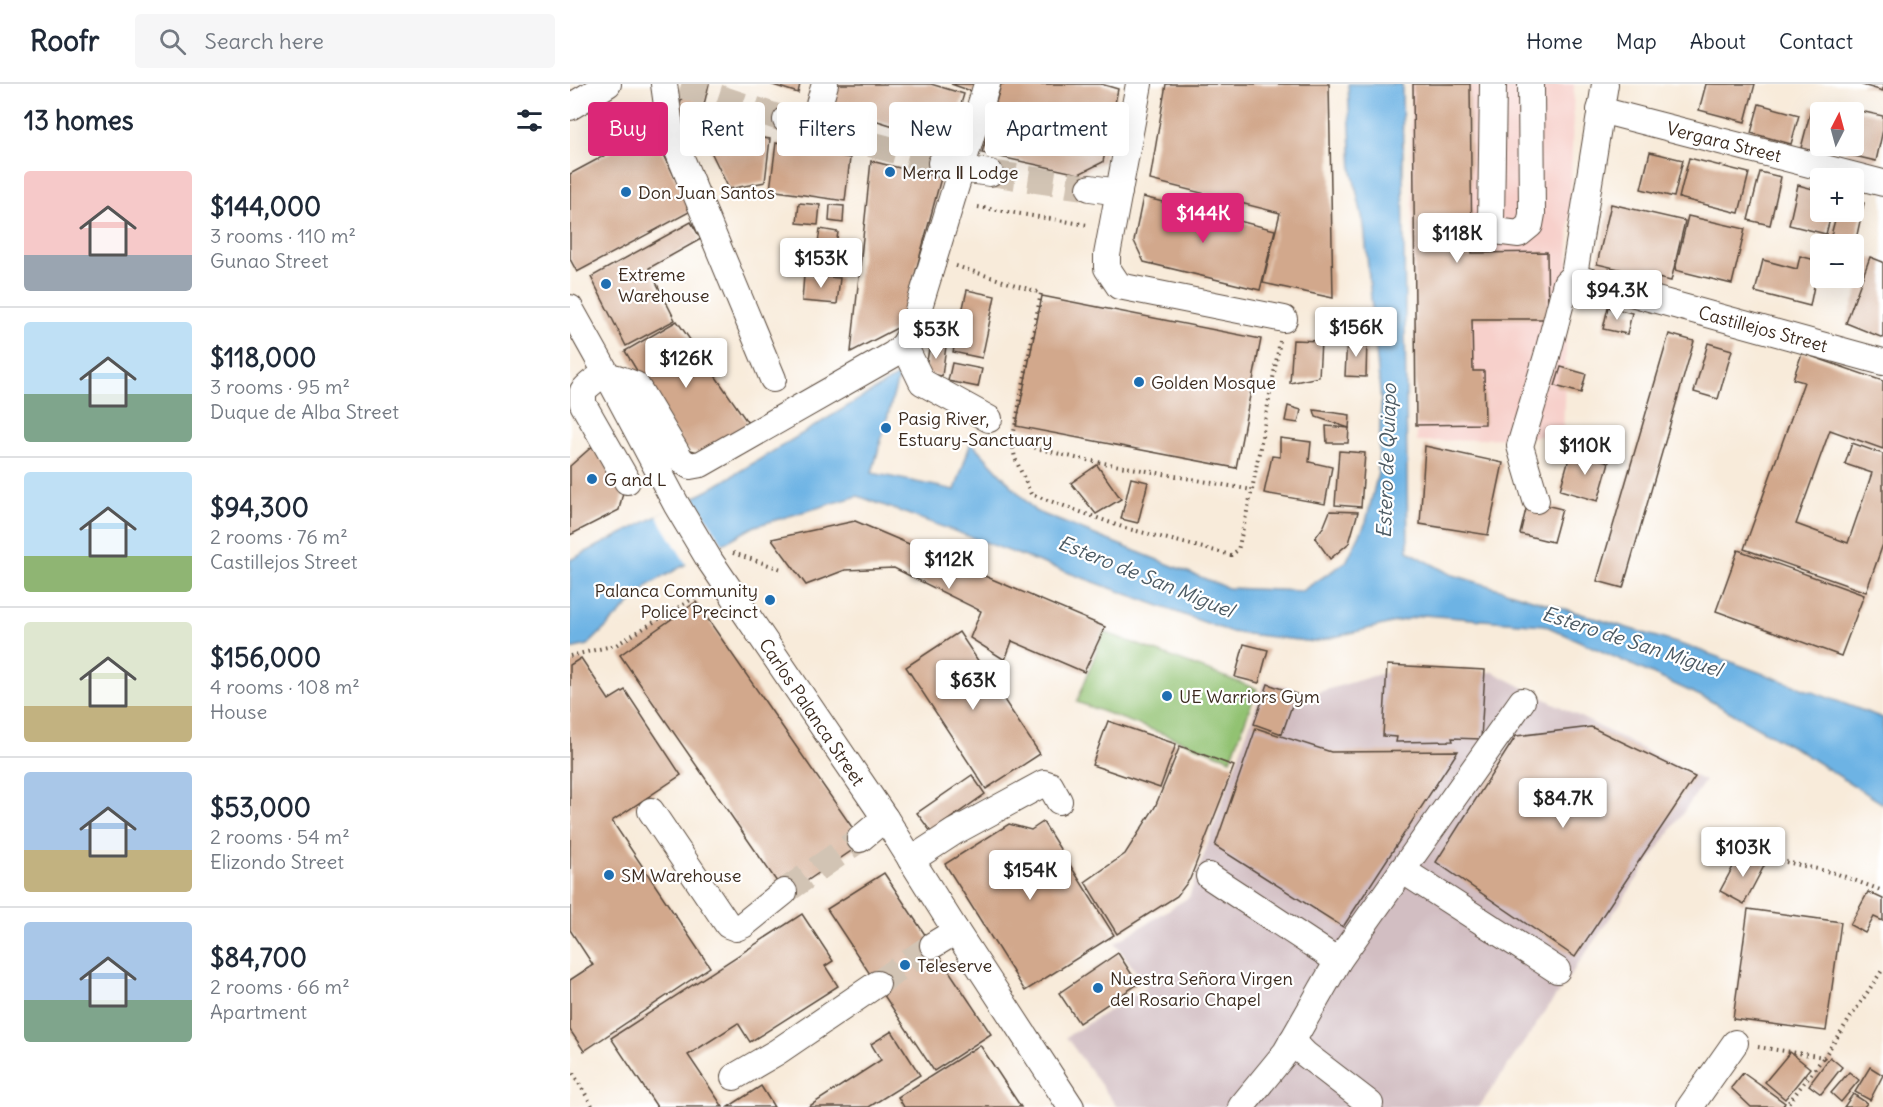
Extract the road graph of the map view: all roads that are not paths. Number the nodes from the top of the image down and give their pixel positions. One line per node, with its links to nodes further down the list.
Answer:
1 (606, 84): 10 (street)
2 (674, 84): 24 (street)
3 (825, 84): 9 (street)
4 (987, 84): 12 (street)
5 (1139, 84): 16 (street)
6 (1493, 84): 7 (street)
7 (1531, 84)
8 (1605, 84): 11 (street)
9 (824, 102)
10 (570, 107)
11 (1600, 110): 14 (street, Vergara Street); 17 (street)
12 (951, 166): 13 (street); 21 (street)
13 (990, 173)
14 (1883, 183)
15 (1090, 188): 16 (street)
16 (1119, 192): 19 (street)
17 (1574, 275): 22 (street, Castillejos Street); 27 (street)
18 (570, 308): 20 (street, Carlos Palanca Street)
19 (1284, 320)
20 (578, 340): 23 (street, Carlos Palanca Street)
21 (904, 345): 23 (street); 25 (street)
22 (1883, 362)
23 (608, 376): 26 (street); 31 (street, Carlos Palanca Street)
24 (773, 380)
25 (989, 419)
26 (627, 481)
27 (1536, 500)
28 (1521, 701): 34 (street)
29 (1059, 801): 33 (street)
30 (651, 811): 36 (street)
31 (885, 818): 32 (street); 33 (street, Carlos Palanca Street)
32 (860, 839)
33 (911, 860): 37 (street, Carlos Palanca Street)
34 (1402, 870): 39 (street); 40 (street)
35 (1209, 876): 39 (street)
36 (784, 892)
37 (956, 931): 38 (street); 46 (street, Carlos Palanca Street)
38 (933, 945)
39 (1338, 961): 42 (street)
40 (1557, 970)
41 (877, 984): 44 (street)
42 (1292, 1041): 45 (street); 47 (street)
43 (1735, 1043): 48 (street)
44 (734, 1077)
45 (1370, 1104)
46 (1071, 1107)
47 (1241, 1107)
48 (1690, 1107)

